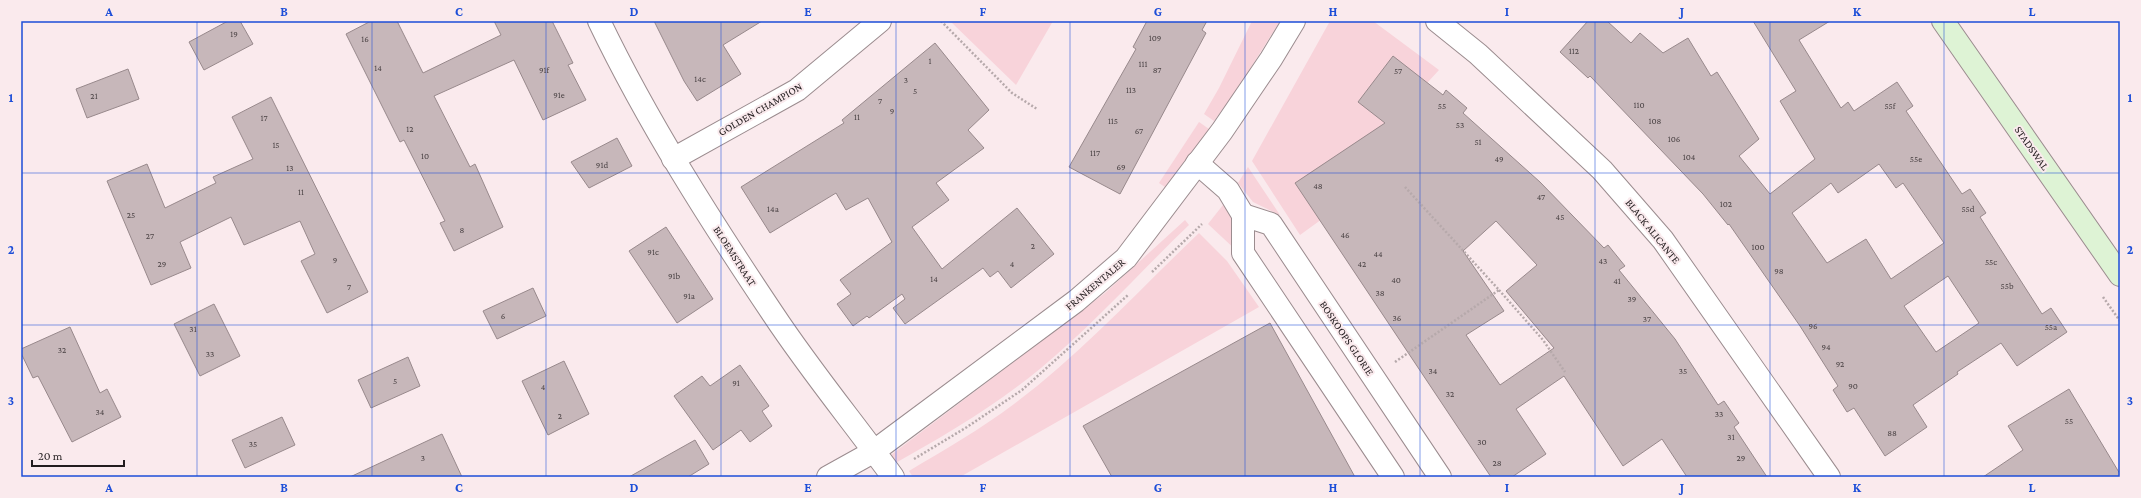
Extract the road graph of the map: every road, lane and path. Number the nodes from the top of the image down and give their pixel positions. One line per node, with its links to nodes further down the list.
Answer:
1 (599, 21): 8 (street, BLOEMSTRAAT)
2 (880, 21): 8 (street, GOLDEN CHAMPION)
3 (941, 21): 7 (path)
4 (1294, 21): 9 (street, FRANKENTALER)
5 (1437, 21): 24 (street, BLACK ALICANTE)
6 (1944, 21): 14 (main road, STADSWAL)
7 (1037, 109)
8 (673, 159): 19 (street, BLOEMSTRAAT)
9 (1197, 163): 11 (street); 19 (street, FRANKENTALER)
10 (1405, 186): 16 (path)
11 (1243, 215): 18 (street, BOSKOOPS GLORIE); 22 (street)
12 (1202, 224): 13 (path)
13 (1150, 273)
14 (2120, 275)
15 (1133, 290): 20 (path)
16 (1499, 290): 17 (path); 18 (path)
17 (1565, 372)
18 (1373, 377): 23 (street, BOSKOOPS GLORIE)
19 (873, 452): 20 (street, BLOEMSTRAAT); 21 (street, FRANKENTALER)
20 (891, 475)
21 (828, 477)
22 (1393, 477)
23 (1440, 477)
24 (1830, 477)

